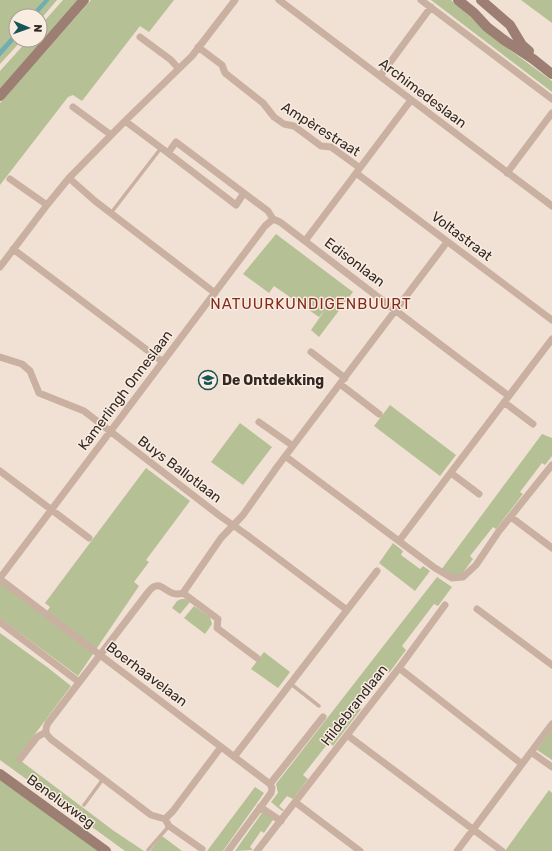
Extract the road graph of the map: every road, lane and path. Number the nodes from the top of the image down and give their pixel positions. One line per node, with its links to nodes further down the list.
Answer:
1 (84, 0): 15 (main road)
2 (235, 0): 10 (street)
3 (279, 0): 14 (street, Archimedeslaan)
4 (422, 0): 7 (street)
5 (458, 0): 8 (main road)
6 (483, 0): 8 (street); 11 (main road)
7 (431, 7): 14 (street); 16 (street)
8 (474, 13): 13 (main road)
9 (140, 37): 12 (street)
10 (198, 47): 12 (street); 24 (street, Ampèrestraat)
11 (552, 67)
12 (178, 68): 20 (street)
13 (552, 74)
14 (380, 76): 17 (street, Archimedeslaan)
15 (0, 96)
16 (552, 99)
17 (412, 100): 24 (street); 25 (street, Archimedeslaan)
18 (73, 107): 21 (street)
19 (552, 113): 25 (street)
20 (125, 120): 21 (street); 22 (street)
21 (111, 135): 26 (street)
22 (161, 148): 23 (street); 31 (lane)
23 (168, 153): 28 (street, Edisonlaan); 28 (street)
24 (358, 171): 33 (street); 34 (street, Voltastraat)
25 (507, 172): 30 (street, Archimedeslaan)
26 (69, 178): 29 (street); 31 (street)
27 (10, 179): 29 (street)
28 (244, 193): 32 (street, Edisonlaan)
29 (47, 205): 35 (street)
30 (552, 206)
31 (111, 213): 37 (street)
32 (273, 219): 33 (street, Edisonlaan); 37 (street, Kamerlingh Onneslaan)
33 (305, 241): 38 (street, Edisonlaan)
34 (447, 242): 38 (street); 39 (street, Voltastraat)
35 (13, 249): 36 (street); 43 (street)
36 (0, 267)
37 (215, 292): 43 (street, Kamerlingh Onneslaan)
38 (396, 310): 44 (street); 46 (street, Edisonlaan)
39 (552, 320)
40 (552, 339): 46 (street)
41 (311, 352): 44 (street)
42 (0, 357): 51 (street, Buys Ballotlaan)
43 (163, 362): 51 (street, Kamerlingh Onneslaan)
44 (345, 378): 45 (street)
45 (340, 384): 48 (street); 52 (street)
46 (509, 396): 47 (street)
47 (504, 402): 50 (street); 56 (street)
48 (379, 414)
49 (259, 422): 52 (street)
50 (533, 424)
51 (111, 431): 58 (street, Kamerlingh Onneslaan); 60 (street, Buys Ballotlaan)
52 (293, 446): 53 (street)
53 (285, 456): 60 (street); 62 (street)
54 (552, 466): 59 (street)
55 (0, 471): 58 (street)
56 (450, 473): 57 (street); 62 (street)
57 (479, 494)
58 (52, 510): 61 (street); 65 (street, Kamerlingh Onneslaan)
59 (511, 517): 62 (street); 63 (street)
60 (233, 525): 66 (street); 69 (street, Buys Ballotlaan)
61 (89, 538)
62 (399, 541)
63 (552, 548)
64 (377, 571): 69 (street)
65 (0, 579): 71 (street, Boerhaavelaan)
66 (183, 593): 71 (street); 72 (street)
67 (445, 605): 74 (street, Hildebrandlaan)
68 (477, 609): 73 (street)
69 (347, 610): 76 (street)
70 (0, 622): 75 (street)
71 (100, 655): 75 (street); 82 (street, Boerhaavelaan)
72 (257, 658)
73 (552, 665)
74 (399, 668): 81 (street, Hildebrandlaan); 86 (street)
75 (79, 682): 80 (street)
76 (291, 684): 77 (lane); 84 (street)
77 (319, 706)
78 (323, 717): 90 (street, Hildebrandlaan)
79 (552, 724): 83 (street)
80 (46, 730): 85 (street); 89 (street)
81 (347, 735): 91 (street, Hildebrandlaan); 97 (street)
82 (221, 747): 84 (street, Boerhaavelaan); 94 (street)
83 (531, 752): 86 (street); 87 (street)
84 (234, 757): 90 (street, Boerhaavelaan)
85 (20, 759)
86 (522, 764): 97 (street)
87 (552, 767)
88 (0, 774): 100 (main road, Beneluxweg)
89 (103, 779): 92 (lane); 94 (street)
90 (270, 784): 93 (street)
91 (295, 802): 95 (street, Hildebrandlaan); 103 (street)
92 (84, 805)
93 (260, 807): 95 (street); 101 (street)
94 (165, 819): 96 (street)
95 (281, 821): 102 (street, Hildebrandlaan)
96 (169, 826): 98 (lane); 99 (street)
97 (473, 830): 104 (street); 105 (street)
98 (148, 850)
99 (202, 850)
100 (106, 851)
101 (228, 851)
102 (257, 851)
103 (360, 851)
104 (457, 851)
105 (502, 851)

